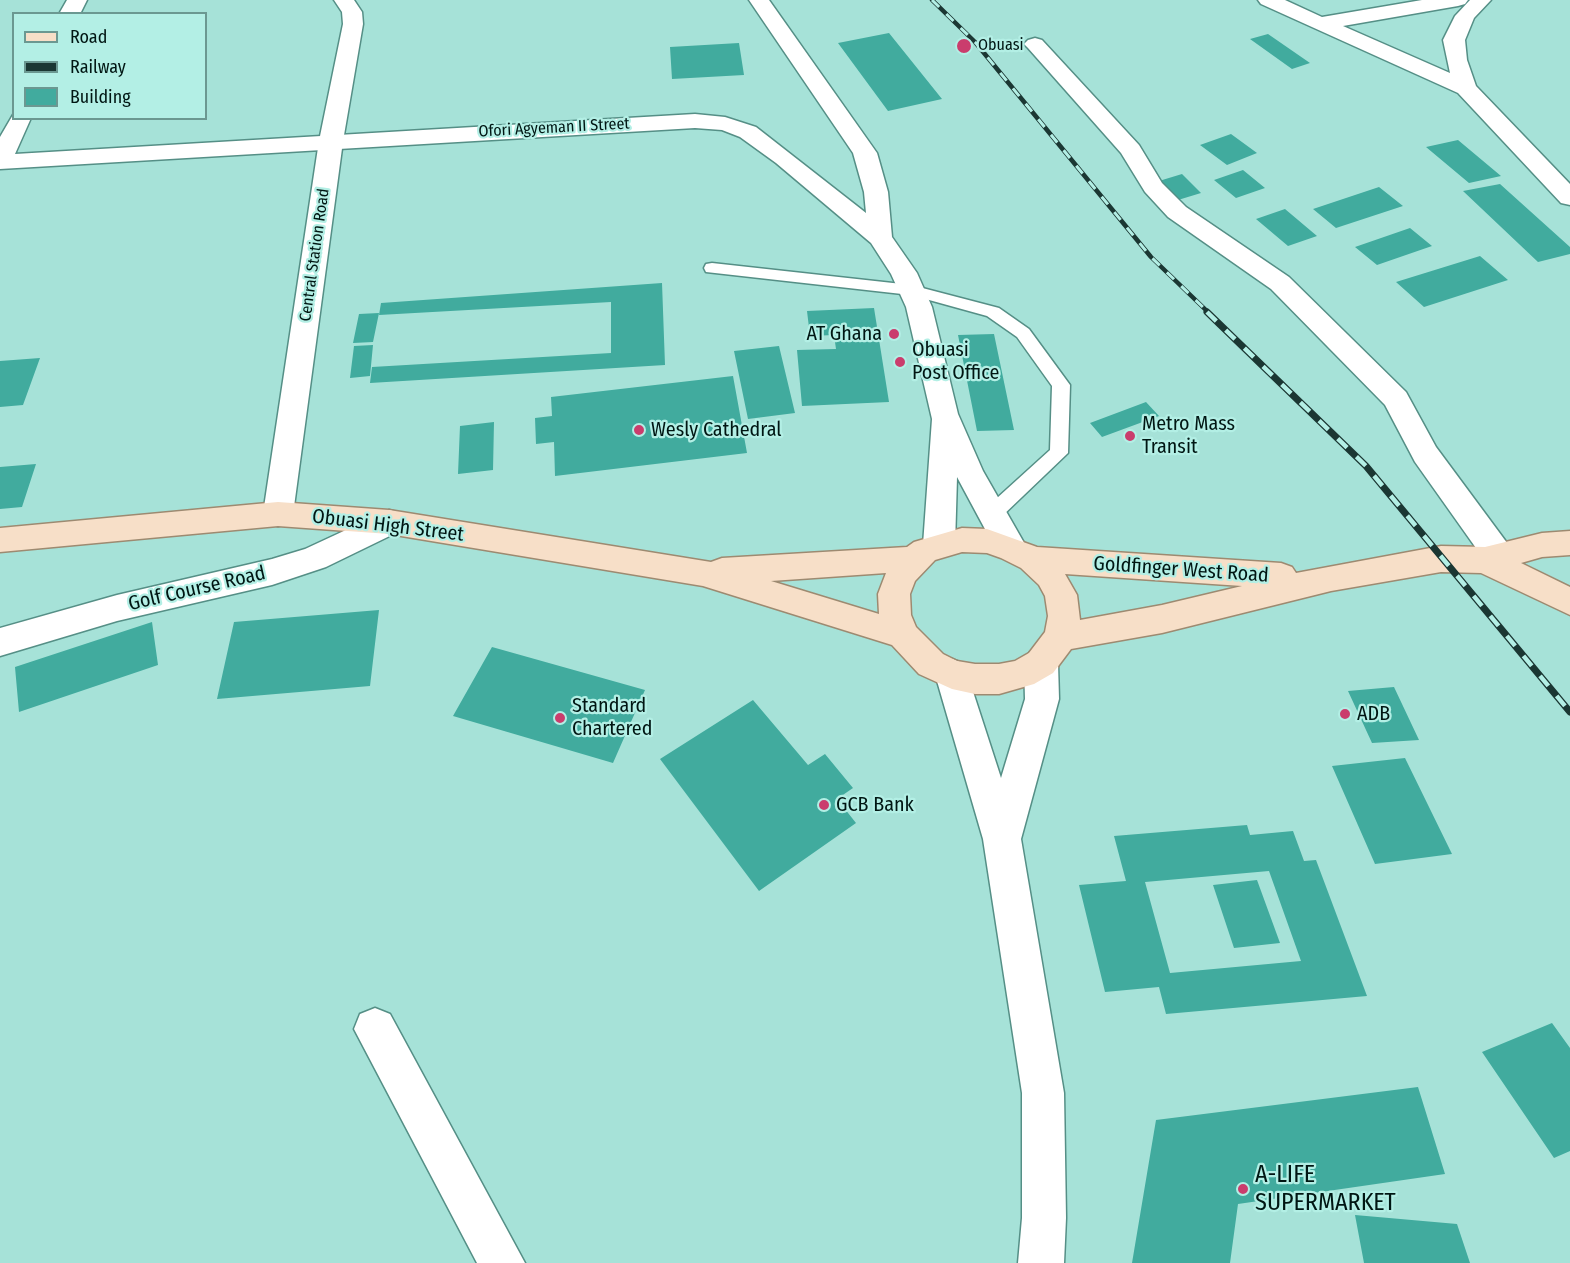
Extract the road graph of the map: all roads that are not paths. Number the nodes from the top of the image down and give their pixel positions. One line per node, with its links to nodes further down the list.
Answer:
1 (344, 0): 10 (street, Central Station Road)
2 (759, 0): 13 (street)
3 (1268, 0): 6 (street)
4 (1458, 0): 6 (street)
5 (1481, 0): 8 (street)
6 (1321, 23): 8 (street)
7 (1035, 45): 24 (street)
8 (1466, 88): 12 (street)
9 (19, 120): 11 (street)
10 (331, 141): 11 (street, Ofori Agyeman II Street); 13 (street, Ofori Agyeman II Street); 18 (street, Central Station Road)
11 (0, 162)
12 (1570, 198)
13 (880, 237): 15 (street, Ofori Agyeman II Street)
14 (712, 268): 15 (lane)
15 (911, 291): 16 (street, Ofori Agyeman II Street); 17 (lane)
16 (944, 414): 17 (street, Ofori Agyeman II Street); 22 (street, Ofori Agyeman II Street)
17 (993, 513): 23 (street, Ofori Agyeman II Street)
18 (278, 514): 19 (main road, Obuasi High Street); 20 (main road, Obuasi High Street)
19 (389, 522): 25 (main road, Obuasi High Street); 29 (street, Golf Course Road)
20 (0, 540)
21 (1570, 543): 24 (main road)
22 (926, 552): 23 (main road); 25 (main road, Obuasi High Street); 28 (main road)
23 (1021, 554): 26 (main road, Goldfinger West Road); 30 (main road)
24 (1492, 558): 26 (main road, Goldfinger West Road); 27 (main road)
25 (703, 573): 28 (main road, Obuasi High Street)
26 (1330, 578): 30 (main road, Goldfinger West Road)
27 (1570, 602)
28 (903, 635): 31 (main road)
29 (0, 642)
30 (1051, 650): 31 (main road); 32 (street)
31 (952, 674): 32 (street)
32 (1002, 839): 35 (street)
33 (375, 1029): 34 (street)
34 (502, 1263)
35 (1041, 1263)

